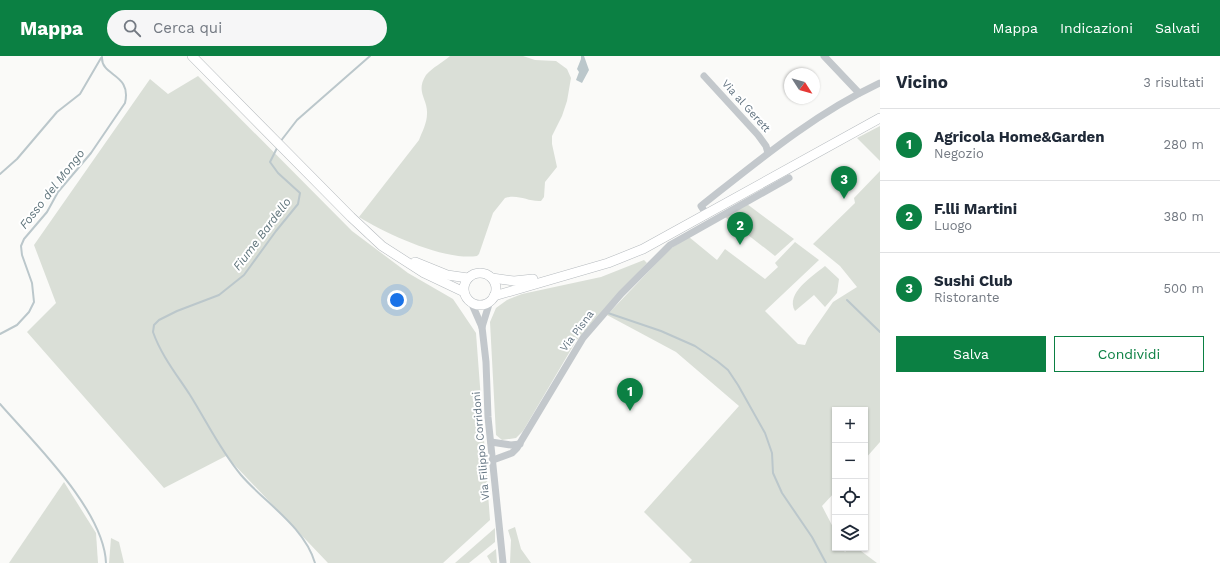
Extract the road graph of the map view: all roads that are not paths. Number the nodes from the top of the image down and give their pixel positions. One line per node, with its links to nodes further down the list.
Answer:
1 (192, 56): 10 (main road)
2 (824, 56): 5 (street)
3 (704, 76): 7 (street, Via al Gerett)
4 (880, 83): 5 (street)
5 (859, 93): 7 (street)
6 (880, 118): 9 (main road)
7 (768, 153): 9 (street)
8 (789, 178): 19 (street, Via Pisna)
9 (707, 215): 11 (main road)
10 (396, 255): 12 (main road); 14 (main road)
11 (568, 274): 13 (main road); 15 (main road)
12 (468, 278): 13 (main road); 14 (main road)
13 (492, 278): 15 (main road)
14 (464, 292): 16 (main road)
15 (492, 298): 16 (main road); 17 (street, Via Filippo Corridoni)
16 (471, 302): 17 (street, Via Filippo Corridoni)
17 (482, 327): 18 (street, Via Filippo Corridoni)
18 (491, 442): 19 (street); 20 (street, Via Filippo Corridoni)
19 (520, 444): 20 (street, Via Pisna)
20 (493, 460): 21 (street, Via Filippo Corridoni)
21 (502, 563)

